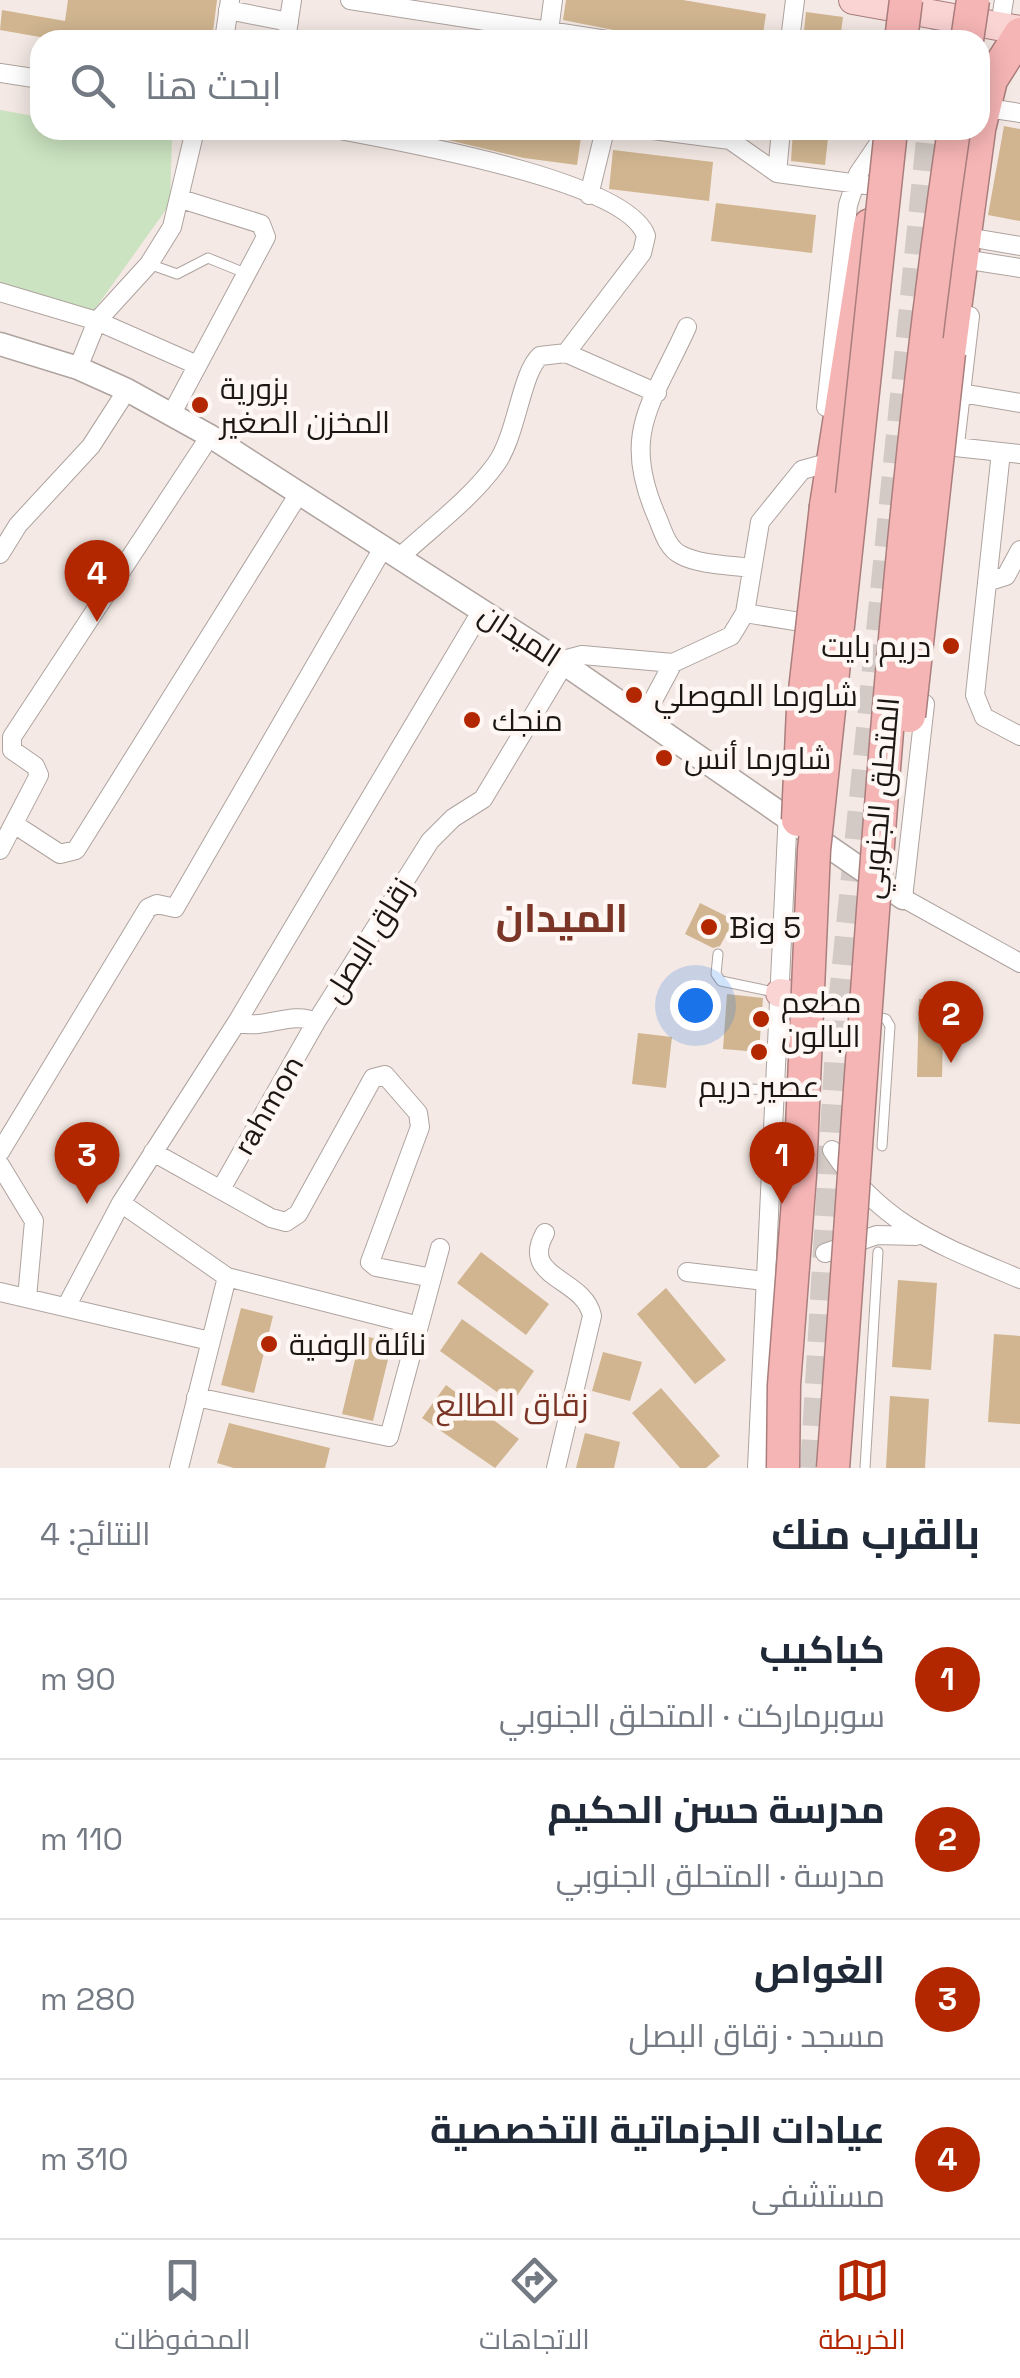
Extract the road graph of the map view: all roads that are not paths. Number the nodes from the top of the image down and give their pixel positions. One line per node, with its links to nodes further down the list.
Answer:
1 (292, 0): 12 (street)
2 (350, 0): 13 (street)
3 (553, 0): 14 (street)
4 (795, 0): 15 (street)
5 (857, 0): 9 (main road)
6 (906, 0): 16 (highway, bridge)
7 (973, 0): 17 (highway, bridge)
8 (229, 5): 10 (street); 11 (street)
9 (1011, 23): 20 (highway)
10 (225, 30)
11 (286, 30)
12 (288, 30)
13 (543, 30)
14 (549, 30)
15 (791, 30)
16 (903, 30)
17 (969, 30)
18 (0, 73): 19 (street)
19 (30, 78)
20 (990, 94)
21 (1020, 113): 22 (street)
22 (990, 120)
23 (193, 140): 34 (street)
24 (389, 140): 33 (street)
25 (603, 140): 33 (street)
26 (730, 140): 32 (street)
27 (780, 140): 32 (street)
28 (953, 140): 78 (highway, المتحلق الجنوبي, bridge)
29 (981, 140): 78 (highway, bridge)
30 (983, 140): 35 (street)
31 (886, 163): 32 (street); 56 (street); 77 (highway, المتحلق الجنوبي, bridge); 77 (highway, bridge)
32 (777, 174)
33 (589, 195): 45 (street)
34 (181, 199): 38 (street); 40 (street)
35 (979, 239): 36 (street); 37 (street)
36 (1020, 246)
37 (976, 261): 39 (street); 50 (street)
38 (150, 264): 40 (lane); 42 (street)
39 (1020, 268)
40 (248, 274): 46 (street)
41 (0, 292): 42 (street)
42 (98, 321): 46 (street); 47 (street)
43 (687, 327): 49 (street)
44 (0, 344): 47 (street, الميدان)
45 (566, 353): 49 (street); 59 (street)
46 (197, 365): 52 (street)
47 (78, 368): 48 (street, الميدان)
48 (127, 390): 52 (street, الميدان); 60 (street)
49 (657, 393): 61 (street)
50 (961, 393): 51 (street); 54 (street)
51 (1020, 403)
52 (171, 415): 53 (street, الميدان)
53 (210, 436): 57 (street, الميدان); 72 (street)
54 (955, 446): 55 (street); 74 (street)
55 (1011, 453): 62 (street)
56 (820, 465): 61 (street); 65 (street)
57 (298, 495): 59 (street, الميدان); 72 (street)
58 (1020, 550): 62 (street)
59 (392, 553): 63 (street, الميدان); 85 (street)
60 (0, 554)
61 (750, 568): 64 (street)
62 (987, 582): 70 (street)
63 (482, 610): 67 (street, الميدان); 79 (street)
64 (745, 613): 65 (street); 68 (street)
65 (804, 622): 66 (street); 71 (street)
66 (842, 629)
67 (563, 663): 68 (street); 69 (street, الميدان); 80 (street, زقاق البصل)
68 (673, 663): 69 (street)
69 (643, 718): 71 (street, الميدان)
70 (1020, 736)
71 (788, 820): 74 (street, الميدان); 77 (street)
72 (14, 824): 73 (street)
73 (0, 850)
74 (903, 898): 76 (street, الميدان)
75 (718, 954): 77 (lane)
76 (1020, 963)
77 (796, 995): 82 (street); 111 (highway, المتحلق الجنوبي, bridge)
78 (861, 1013): 83 (lane); 112 (highway, المتحلق الجنوبي, bridge)
79 (237, 1022): 80 (street, زقاق البصل); 86 (street)
80 (316, 1022): 88 (street, rahmon)
81 (718, 1088): 82 (lane)
82 (774, 1090): 101 (street)
83 (882, 1146)
84 (832, 1150): 91 (street)
85 (0, 1152)
86 (153, 1152): 88 (street); 89 (street)
87 (0, 1164): 103 (street)
88 (221, 1190): 99 (street)
89 (121, 1203): 98 (street); 104 (street)
90 (545, 1232): 109 (street)
91 (918, 1236): 94 (street); 100 (street)
92 (440, 1248): 99 (street)
93 (878, 1252): 97 (lane)
94 (826, 1253)
95 (688, 1272): 101 (street)
96 (842, 1272): 97 (lane)
97 (877, 1275): 113 (lane)
98 (227, 1277): 105 (street); 106 (street)
99 (432, 1278): 105 (street)
100 (1020, 1279)
101 (765, 1281): 110 (street)
102 (0, 1292): 103 (street)
103 (27, 1298): 104 (street)
104 (66, 1307): 106 (street)
105 (419, 1326): 107 (street)
106 (210, 1341): 107 (street)
107 (196, 1397): 108 (street)
108 (179, 1468)
109 (556, 1468)
110 (757, 1468)
111 (784, 1468)
112 (833, 1468)
113 (865, 1468)

